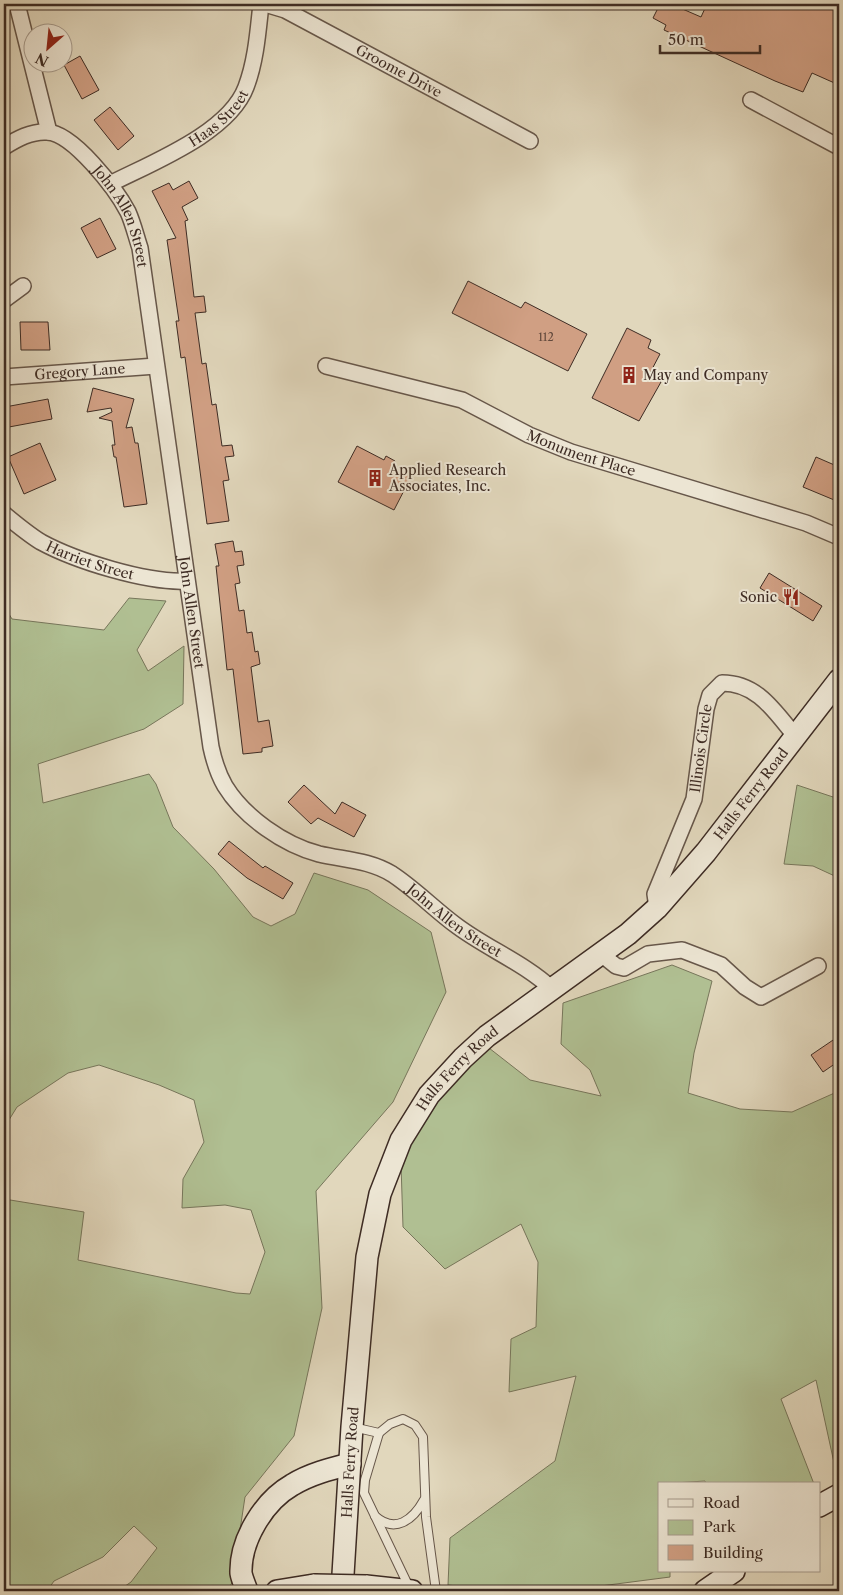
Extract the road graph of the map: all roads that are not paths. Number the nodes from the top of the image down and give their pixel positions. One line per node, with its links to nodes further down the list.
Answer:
1 (261, 4): 9 (street, Haas Street)
2 (265, 4): 6 (street, Groome Drive)
3 (18, 8): 5 (street)
4 (751, 100): 8 (street)
5 (49, 132): 7 (street); 9 (street, John Allen Street)
6 (530, 141)
7 (4, 147)
8 (839, 147)
9 (110, 184): 12 (street, John Allen Street)
10 (23, 286): 11 (street)
11 (4, 300)
12 (156, 366): 14 (street, Gregory Lane); 17 (street, John Allen Street)
13 (326, 366): 16 (street, Monument Place)
14 (4, 377)
15 (4, 514): 17 (street, Harriet Street)
16 (839, 537)
17 (186, 580): 23 (street, John Allen Street)
18 (839, 680): 19 (street, Halls Ferry Road)
19 (796, 737): 20 (street, Halls Ferry Road); 20 (street, Illinois Circle)
20 (656, 908): 21 (street, Halls Ferry Road)
21 (601, 954): 22 (street); 23 (street, Halls Ferry Road)
22 (818, 966)
23 (552, 989): 24 (street, Halls Ferry Road)
24 (352, 1427): 25 (lane); 26 (street, Halls Ferry Road)
25 (379, 1433): 28 (lane); 30 (lane)
26 (350, 1464): 32 (street); 34 (street, Halls Ferry Road)
27 (839, 1495): 29 (street)
28 (425, 1497): 30 (lane); 36 (lane)
29 (820, 1505)
30 (373, 1515): 35 (lane)
31 (733, 1572): 37 (street)
32 (247, 1591)
33 (277, 1591): 35 (street, bridge)
34 (342, 1591)
35 (412, 1591)
36 (436, 1591)
37 (705, 1591)

